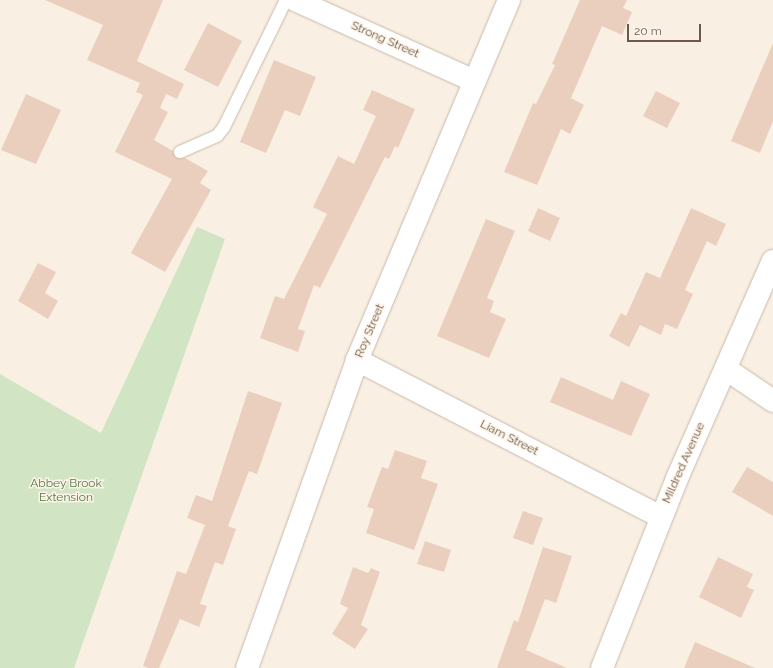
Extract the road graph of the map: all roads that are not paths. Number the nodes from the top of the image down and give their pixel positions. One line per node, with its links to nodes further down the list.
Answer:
1 (286, 0): 5 (lane)
2 (295, 0): 4 (street, Strong Street)
3 (509, 0): 4 (street, Roy Street)
4 (474, 81): 7 (street, Roy Street)
5 (180, 152)
6 (773, 261): 8 (street, Mildred Avenue)
7 (358, 360): 10 (street, Liam Street); 11 (street, Roy Street)
8 (726, 369): 9 (street); 10 (street, Mildred Avenue)
9 (773, 401)
10 (661, 517): 12 (street, Mildred Avenue)
11 (246, 668)
12 (602, 668)

